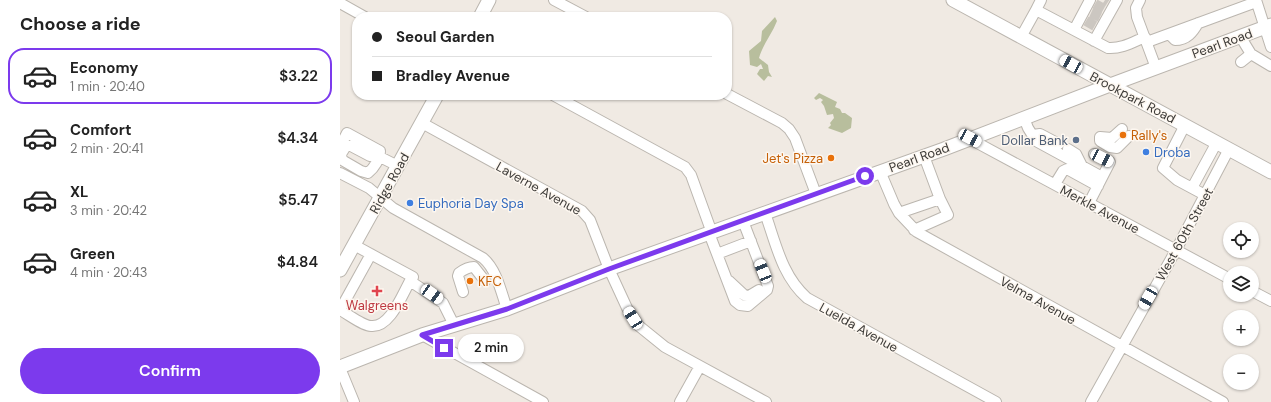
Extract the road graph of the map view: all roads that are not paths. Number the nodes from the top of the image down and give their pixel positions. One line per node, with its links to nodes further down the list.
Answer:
1 (489, 0): 10 (main road)
2 (554, 0): 11 (street)
3 (953, 0): 16 (main road, Brookpark Road)
4 (1041, 0): 8 (street)
5 (1140, 0): 17 (street)
6 (1256, 1): 13 (street); 17 (street)
7 (340, 3): 9 (street)
8 (1036, 10): 14 (street); 16 (street)
9 (356, 12)
10 (483, 12)
11 (577, 12)
12 (1098, 12): 14 (street); 18 (street)
13 (1268, 26): 15 (main road, Pearl Road); 19 (street)
14 (1074, 30): 18 (street)
15 (1240, 36): 20 (street); 23 (main road, Pearl Road)
16 (1021, 37): 24 (main road, Brookpark Road)
17 (1146, 39): 18 (street); 23 (street)
18 (1094, 41)
19 (1271, 47)
20 (1251, 54): 21 (street); 22 (street)
21 (1242, 62)
22 (1271, 62)
23 (1156, 68): 24 (main road, Pearl Road)
24 (1110, 85): 28 (main road, Pearl Road); 30 (main road, Brookpark Road)
25 (732, 97): 51 (street)
26 (434, 100): 29 (main road, Ridge Road)
27 (562, 100): 60 (street)
28 (1024, 118): 32 (street); 34 (main road, Pearl Road)
29 (422, 123): 42 (main road, Ridge Road); 66 (street, Laverne Avenue)
30 (1185, 125): 35 (main road, Brookpark Road); 50 (street)
31 (1129, 129): 33 (street)
32 (1033, 135): 36 (street); 43 (street)
33 (1100, 137)
34 (970, 138): 41 (main road, Pearl Road); 48 (street, Merkle Avenue)
35 (1217, 142): 39 (main road, Brookpark Road); 50 (street)
36 (1059, 144)
37 (340, 147): 42 (street)
38 (1068, 149): 43 (street)
39 (1229, 149): 45 (main road, Brookpark Road); 52 (street, West 60th Street)
40 (1094, 154): 47 (street)
41 (924, 156): 44 (main road, Pearl Road); 54 (street)
42 (398, 166): 53 (main road, Ridge Road)
43 (1082, 166): 47 (street)
44 (880, 171): 51 (main road, Pearl Road); 56 (street, Velma Avenue)
45 (1271, 172)
46 (340, 173): 53 (street)
47 (1102, 177): 49 (street)
48 (1055, 184): 49 (street); 55 (street, Merkle Avenue)
49 (1098, 186): 55 (street)
50 (1187, 188): 52 (street)
51 (816, 194): 57 (main road, Pearl Road)
52 (1205, 194): 63 (street, West 60th Street)
53 (381, 197): 62 (main road, Ridge Road); 74 (street)
54 (940, 199): 56 (street); 59 (street)
55 (1089, 203): 63 (street, Merkle Avenue)
56 (899, 213): 59 (street, Velma Avenue)
57 (765, 214): 58 (main road, Pearl Road); 85 (street, Luelda Avenue)
58 (743, 221): 60 (main road, Pearl Road); 61 (street)
59 (914, 230): 78 (street, Velma Avenue)
60 (710, 233): 65 (street); 66 (main road, Pearl Road)
61 (752, 244): 65 (street); 65 (street)
62 (354, 245): 64 (street); 67 (main road, Ridge Road)
63 (1176, 250): 68 (street, Merkle Avenue); 78 (street, West 60th Street)
64 (371, 254): 69 (street); 75 (street)
65 (717, 254)
66 (609, 269): 74 (main road, Pearl Road); 79 (street, Laverne Avenue)
67 (340, 270)
68 (1223, 275)
69 (410, 281): 75 (street); 76 (street)
70 (485, 281): 71 (street)
71 (463, 292)
72 (1259, 295): 73 (street)
73 (1271, 301)
74 (507, 309): 76 (main road, Pearl Road)
75 (340, 310)
76 (454, 325): 77 (main road, Pearl Road)
77 (422, 335): 80 (main road, Pearl Road); 82 (street)
78 (1122, 346): 86 (street, West 60th Street); 87 (street, Velma Avenue)
79 (700, 366): 83 (street); 84 (street, Laverne Avenue)
80 (340, 367): 81 (street)
81 (354, 402)
82 (543, 402)
83 (680, 402)
84 (766, 402)
85 (996, 402)
86 (1091, 402)
87 (1223, 402)

